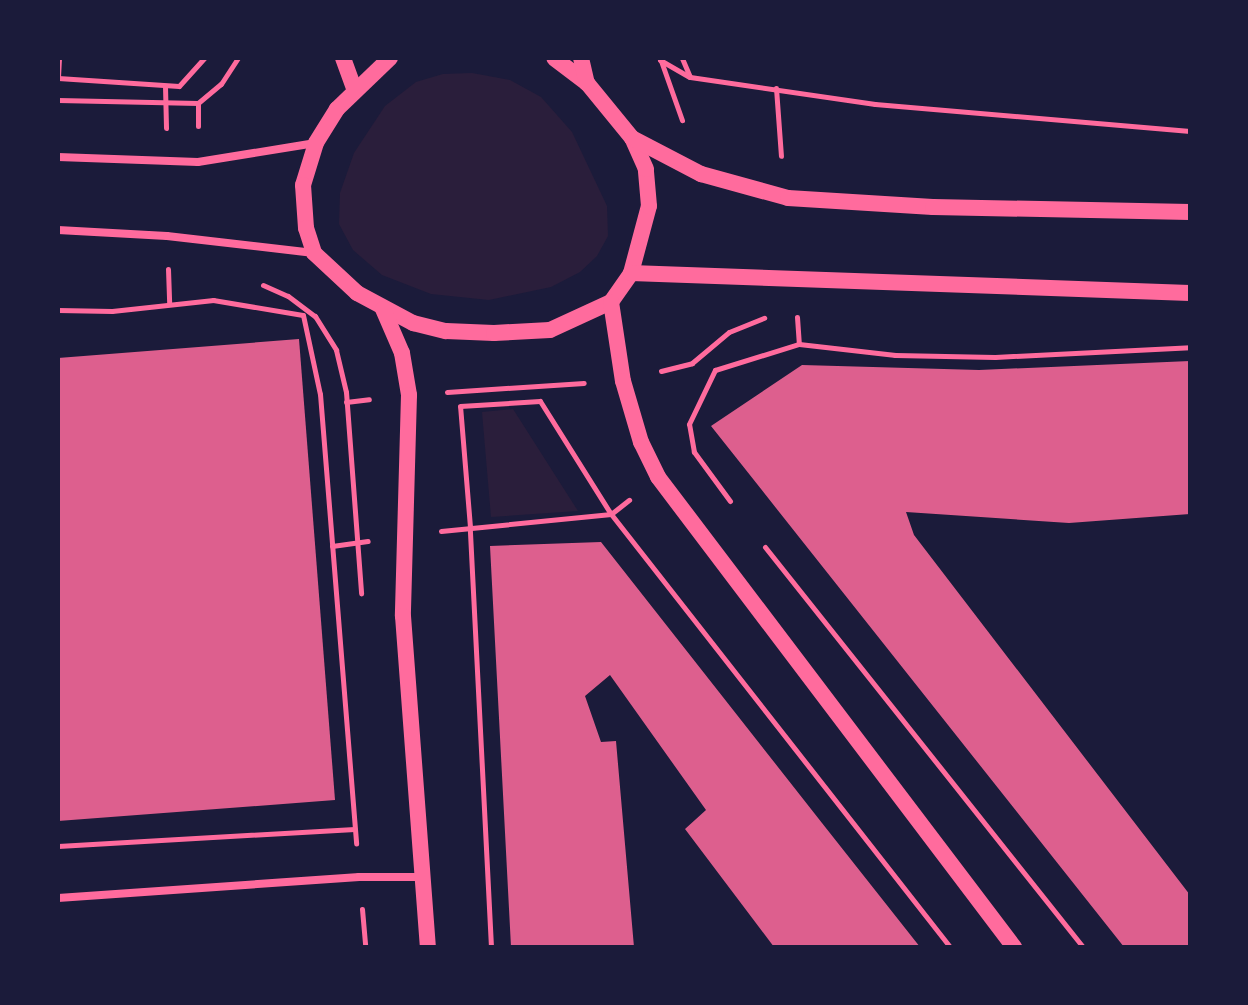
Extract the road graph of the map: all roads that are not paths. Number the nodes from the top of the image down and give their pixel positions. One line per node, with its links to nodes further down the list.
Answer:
1 (343, 58): 6 (main road)
2 (390, 58): 6 (main road)
3 (554, 58): 5 (main road)
4 (581, 58): 5 (main road)
5 (587, 83): 7 (main road)
6 (354, 89): 8 (main road)
7 (632, 138): 10 (main road); 13 (main road)
8 (316, 143): 9 (street); 12 (main road)
9 (58, 157)
10 (1190, 212)
11 (58, 230): 12 (street)
12 (314, 253): 16 (main road)
13 (631, 273): 14 (main road); 15 (main road)
14 (1190, 293)
15 (611, 302): 16 (main road); 20 (main road)
16 (383, 309): 17 (main road)
17 (422, 877): 18 (street); 19 (main road)
18 (58, 898)
19 (428, 947)
20 (1014, 947)

